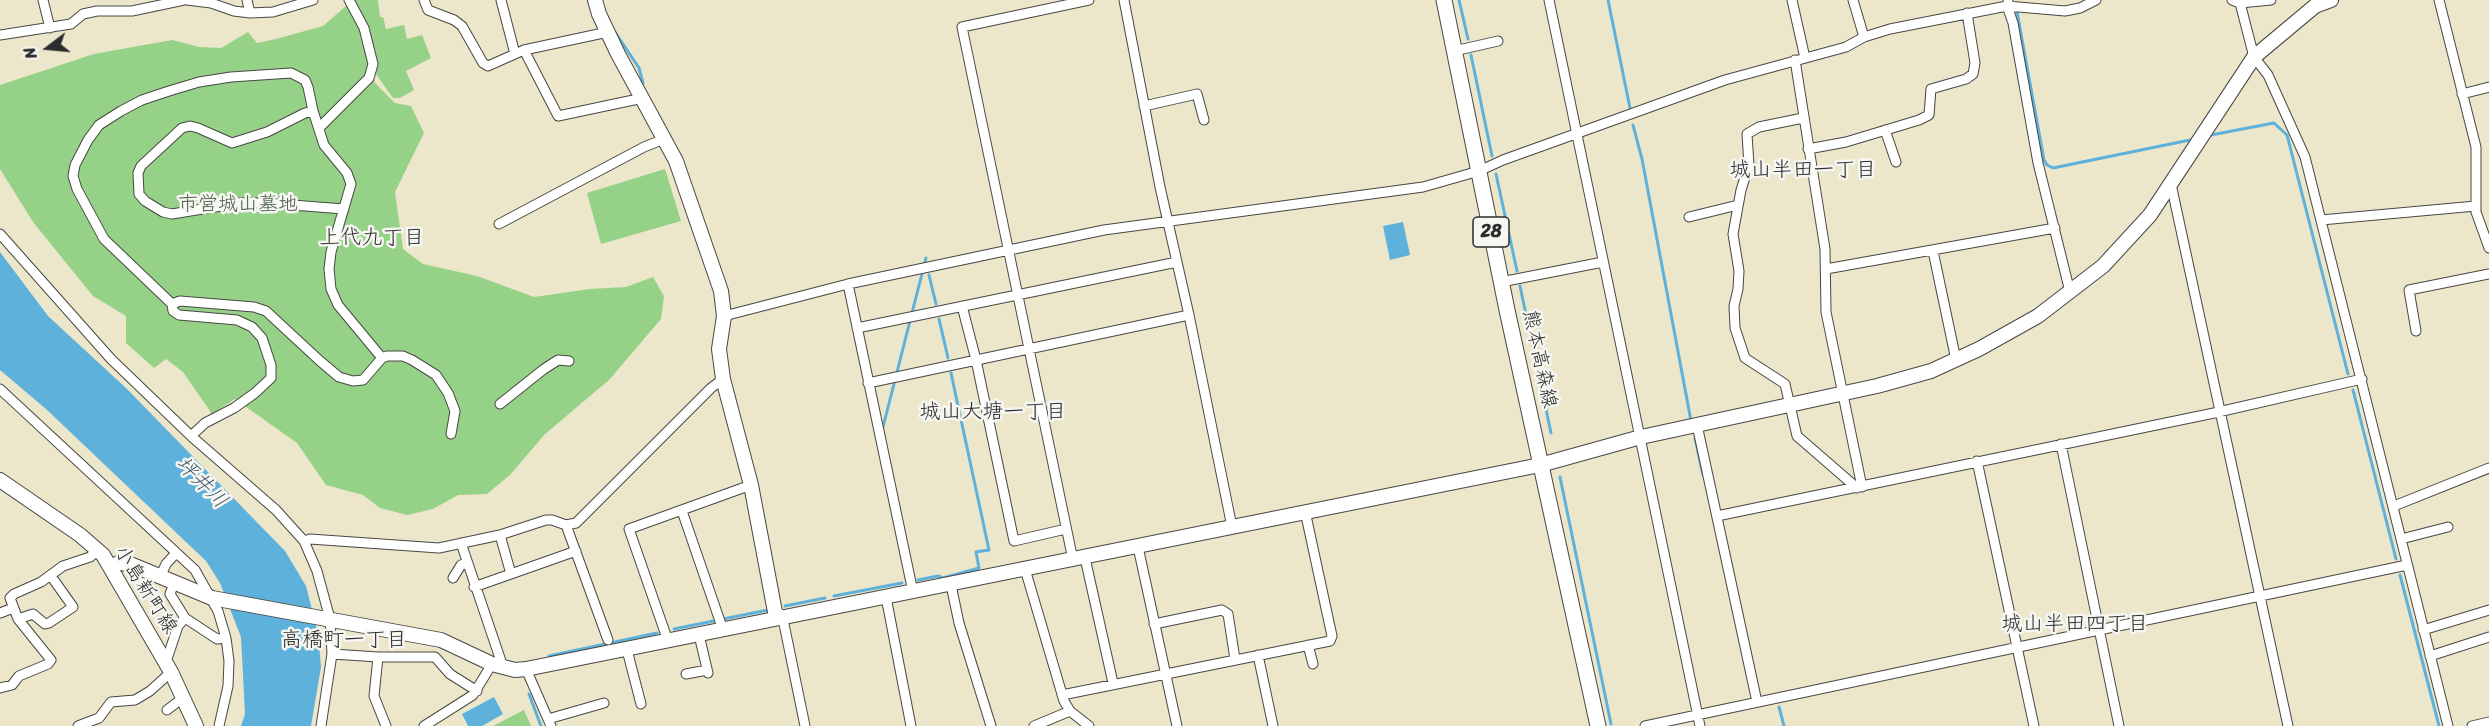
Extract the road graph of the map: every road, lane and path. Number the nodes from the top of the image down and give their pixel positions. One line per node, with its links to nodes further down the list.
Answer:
1 (43, 0): 25 (street)
2 (121, 0): 22 (street)
3 (184, 0): 22 (street); 23 (street)
4 (247, 0): 23 (street)
5 (313, 0): 23 (street)
6 (349, 0): 41 (street)
7 (424, 0): 31 (street)
8 (501, 0): 31 (street)
9 (596, 0): 26 (street)
10 (1089, 0): 59 (street)
11 (1124, 0): 37 (street)
12 (1444, 0): 30 (main road, 熊本高森線 / 28)
13 (1549, 0): 43 (street)
14 (1792, 0): 33 (street)
15 (1853, 0): 28 (street)
16 (2096, 0): 21 (street)
17 (2271, 0): 20 (street)
18 (2331, 0): 32 (street)
19 (2439, 0): 35 (street)
20 (2236, 2): 32 (street)
21 (2008, 3): 24 (street); 56 (street)
22 (124, 12): 25 (street)
23 (250, 13)
24 (1967, 13): 28 (street); 42 (street)
25 (50, 28): 27 (street)
26 (608, 32): 31 (street); 36 (street)
27 (0, 35)
28 (1864, 37): 33 (street)
29 (1498, 41): 30 (street)
30 (1454, 51): 47 (main road, 熊本高森線 / 28)
31 (519, 52): 36 (street)
32 (2254, 57): 48 (street); 53 (street)
33 (1800, 59): 39 (street); 43 (street)
34 (2489, 87): 35 (street)
35 (2462, 94): 50 (street)
36 (643, 98): 44 (street)
37 (1144, 106): 40 (street); 54 (street)
38 (313, 111): 41 (street); 51 (street); 69 (street)
39 (1803, 118): 45 (street); 49 (street)
40 (1204, 120)
41 (319, 128): 51 (street)
42 (1885, 130): 45 (street); 46 (street)
43 (1578, 134): 47 (street); 62 (street)
44 (664, 139): 55 (street); 72 (street)
45 (1808, 149): 63 (street)
46 (1896, 162)
47 (1479, 171): 54 (street); 65 (main road, 熊本高森線 / 28)
48 (2171, 184): 67 (street); 87 (street)
49 (1738, 205): 52 (street); 86 (street)
50 (2476, 206): 53 (street); 58 (street)
51 (344, 209): 76 (street)
52 (1689, 217)
53 (2321, 220): 80 (street)
54 (1168, 222): 59 (street); 61 (street)
55 (499, 224)
56 (2055, 228): 60 (street); 67 (street)
57 (0, 234): 90 (street)
58 (2489, 248)
59 (1008, 250): 66 (street); 68 (street)
60 (1933, 251): 63 (street); 78 (street)
61 (1177, 262): 68 (street); 71 (street)
62 (1603, 262): 65 (street); 91 (street)
63 (1826, 269): 83 (street)
64 (2489, 274): 74 (street)
65 (1501, 282): 94 (main road, 熊本高森線 / 28)
66 (848, 284): 72 (street); 73 (street)
67 (2070, 292): 78 (street)
68 (1017, 295): 70 (street); 75 (street)
69 (172, 303): 76 (street); 90 (street)
70 (962, 306): 73 (street); 77 (street)
71 (1190, 315): 75 (street); 104 (street)
72 (724, 316): 81 (street)
73 (857, 328): 82 (street)
74 (2416, 331)
75 (1028, 349): 77 (street); 106 (street)
76 (382, 358): 89 (street)
77 (976, 360): 82 (street); 106 (street)
78 (1956, 360): 83 (street)
79 (569, 361): 85 (street)
80 (2362, 379): 87 (street); 99 (street)
81 (723, 380): 97 (street); 103 (street)
82 (868, 382): 127 (street)
83 (1844, 393): 86 (street); 98 (street)
84 (2, 394): 114 (street)
85 (500, 404)
86 (1789, 404): 88 (street); 98 (street)
87 (2222, 411): 92 (street); 128 (street)
88 (1697, 425): 91 (street); 102 (street)
89 (451, 434)
90 (191, 436): 109 (street)
91 (1641, 437): 94 (street); 174 (street)
92 (2061, 444): 93 (street); 140 (street)
93 (1977, 461): 98 (street); 149 (street)
94 (1540, 465): 101 (street); 191 (main road, 熊本高森線 / 28)
95 (2489, 468): 99 (street)
96 (0, 480): 112 (street, 小島新町線)
97 (751, 485): 100 (street); 136 (street)
98 (1860, 487): 102 (street)
99 (2394, 506): 108 (street)
100 (682, 511): 138 (street); 146 (street)
101 (1305, 511): 104 (street); 147 (street)
102 (1717, 516): 169 (street)
103 (566, 525): 107 (street); 113 (street)
104 (1232, 526): 111 (street)
105 (2448, 527): 108 (street)
106 (1066, 529): 115 (street)
107 (500, 535): 110 (street); 120 (street)
108 (2401, 539): 117 (street)
109 (304, 541): 110 (street); 134 (street)
110 (461, 543): 116 (street)
111 (1138, 547): 115 (street); 139 (street)
112 (98, 550): 118 (street, 小島新町線); 121 (street)
113 (576, 551): 120 (street); 148 (street)
114 (176, 553): 122 (street); 130 (street)
115 (1079, 559): 119 (street); 164 (street)
116 (466, 563): 123 (street); 126 (street)
117 (2407, 565): 128 (street); 141 (street)
118 (111, 566): 122 (street); 156 (street, 小島新町線)
119 (1025, 569): 125 (street); 167 (street)
120 (511, 574): 126 (street)
121 (51, 576): 131 (street); 137 (street)
122 (160, 577): 124 (street)
123 (453, 578)
124 (174, 583): 130 (street); 135 (street)
125 (951, 585): 127 (street); 186 (street)
126 (474, 587): 159 (street)
127 (913, 592): 129 (street)
128 (2260, 596): 140 (street); 196 (street)
129 (886, 597): 136 (street); 185 (street)
130 (216, 599): 134 (street); 143 (street)
131 (13, 608): 133 (street); 137 (street)
132 (2489, 610): 141 (street)
133 (0, 613)
134 (324, 617): 145 (street); 151 (street)
135 (184, 618): 143 (street); 156 (street)
136 (780, 618): 138 (street); 184 (street)
137 (18, 619): 165 (street)
138 (722, 624): 142 (street)
139 (1154, 624): 157 (street); 162 (street)
140 (2099, 629): 149 (street); 195 (street)
141 (2423, 630): 153 (street)
142 (699, 635): 146 (street); 163 (street)
143 (226, 638): 180 (street)
144 (2489, 638): 153 (street)
145 (441, 640): 155 (street); 159 (street)
146 (668, 641): 150 (street)
147 (1308, 645): 152 (street); 158 (street)
148 (610, 646): 150 (street); 160 (street)
149 (2017, 646): 169 (street); 194 (street)
150 (627, 650): 171 (street)
151 (332, 654): 154 (street); 181 (street)
152 (1258, 655): 157 (street); 190 (street)
153 (2430, 656): 197 (street)
154 (378, 657): 155 (street); 182 (street)
155 (435, 657): 166 (street)
156 (164, 659): 161 (street, 小島新町線)
157 (1235, 659): 162 (street)
158 (1313, 664)
159 (498, 666): 160 (street); 166 (street)
160 (526, 669): 177 (street)
161 (171, 672): 168 (street, 小島新町線); 175 (street)
162 (1165, 673): 164 (street); 189 (street)
163 (686, 674)
164 (1113, 683): 167 (street)
165 (0, 688)
166 (477, 691): 183 (street)
167 (1062, 695): 173 (street)
168 (184, 697): 172 (street); 179 (street, 小島新町線)
169 (1757, 702): 174 (street)
170 (604, 703): 177 (street)
171 (641, 704)
172 (167, 710)
173 (1070, 711): 187 (street); 188 (street)
174 (1697, 715): 192 (street); 193 (street)
175 (101, 722): 178 (street)
176 (2489, 722): 198 (street)
177 (549, 723)
178 (78, 726)
179 (196, 726)
180 (219, 726)
181 (321, 726)
182 (386, 726)
183 (424, 726)
184 (805, 726)
185 (911, 726)
186 (991, 726)
187 (1034, 726)
188 (1089, 726)
189 (1177, 726)
190 (1273, 726)
191 (1598, 726)
192 (1644, 726)
193 (1700, 726)
194 (2034, 726)
195 (2119, 726)
196 (2288, 726)
197 (2448, 726)
198 (2472, 726)

